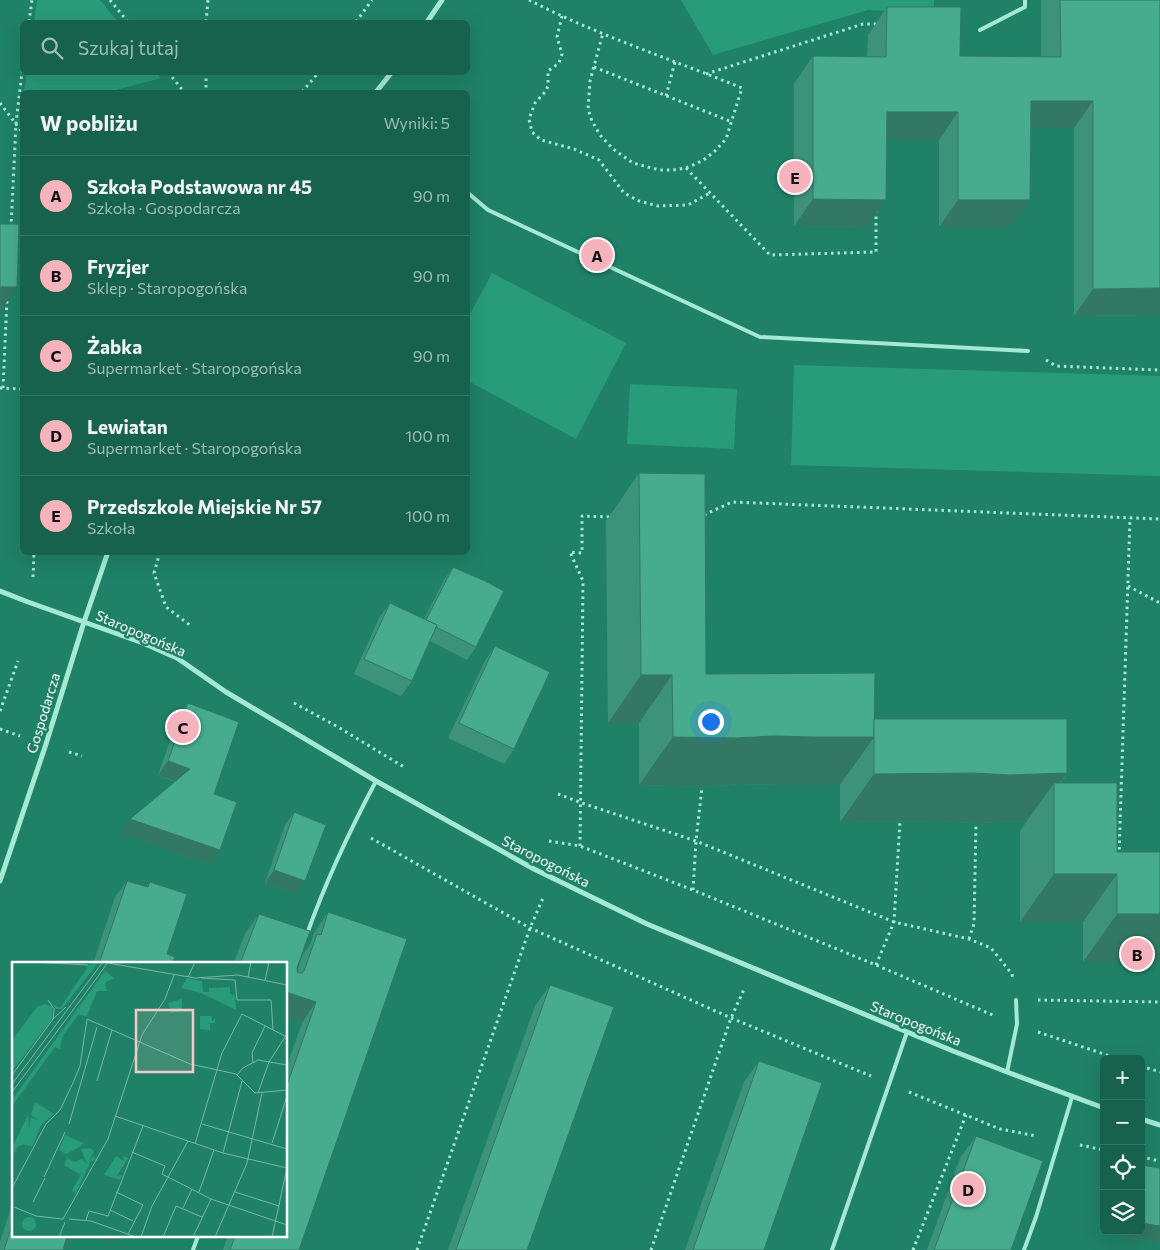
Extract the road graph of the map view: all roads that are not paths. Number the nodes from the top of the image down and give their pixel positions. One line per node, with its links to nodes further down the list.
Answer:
1 (442, 0): 3 (street)
2 (1025, 0): 4 (lane)
3 (428, 20)
4 (980, 30)
5 (390, 75): 6 (street)
6 (378, 90)
7 (470, 195): 8 (lane)
8 (1028, 351)
9 (107, 555): 11 (street, Gospodarcza)
10 (0, 591): 11 (street, Staropogońska)
11 (84, 622): 12 (street, Staropogońska); 13 (street, Gospodarcza)
12 (376, 781): 14 (lane); 16 (street, Staropogońska)
13 (0, 881)
14 (305, 938)
15 (1016, 1000): 17 (lane)
16 (908, 1032): 17 (street, Staropogońska); 24 (lane)
17 (1007, 1072): 18 (street, Staropogońska)
18 (1072, 1097): 19 (street, Staropogońska); 25 (lane)
19 (1100, 1107)
20 (1145, 1120): 21 (street)
21 (1160, 1125)
22 (197, 1238): 23 (lane)
23 (193, 1250)
24 (832, 1250)
25 (1024, 1250)

